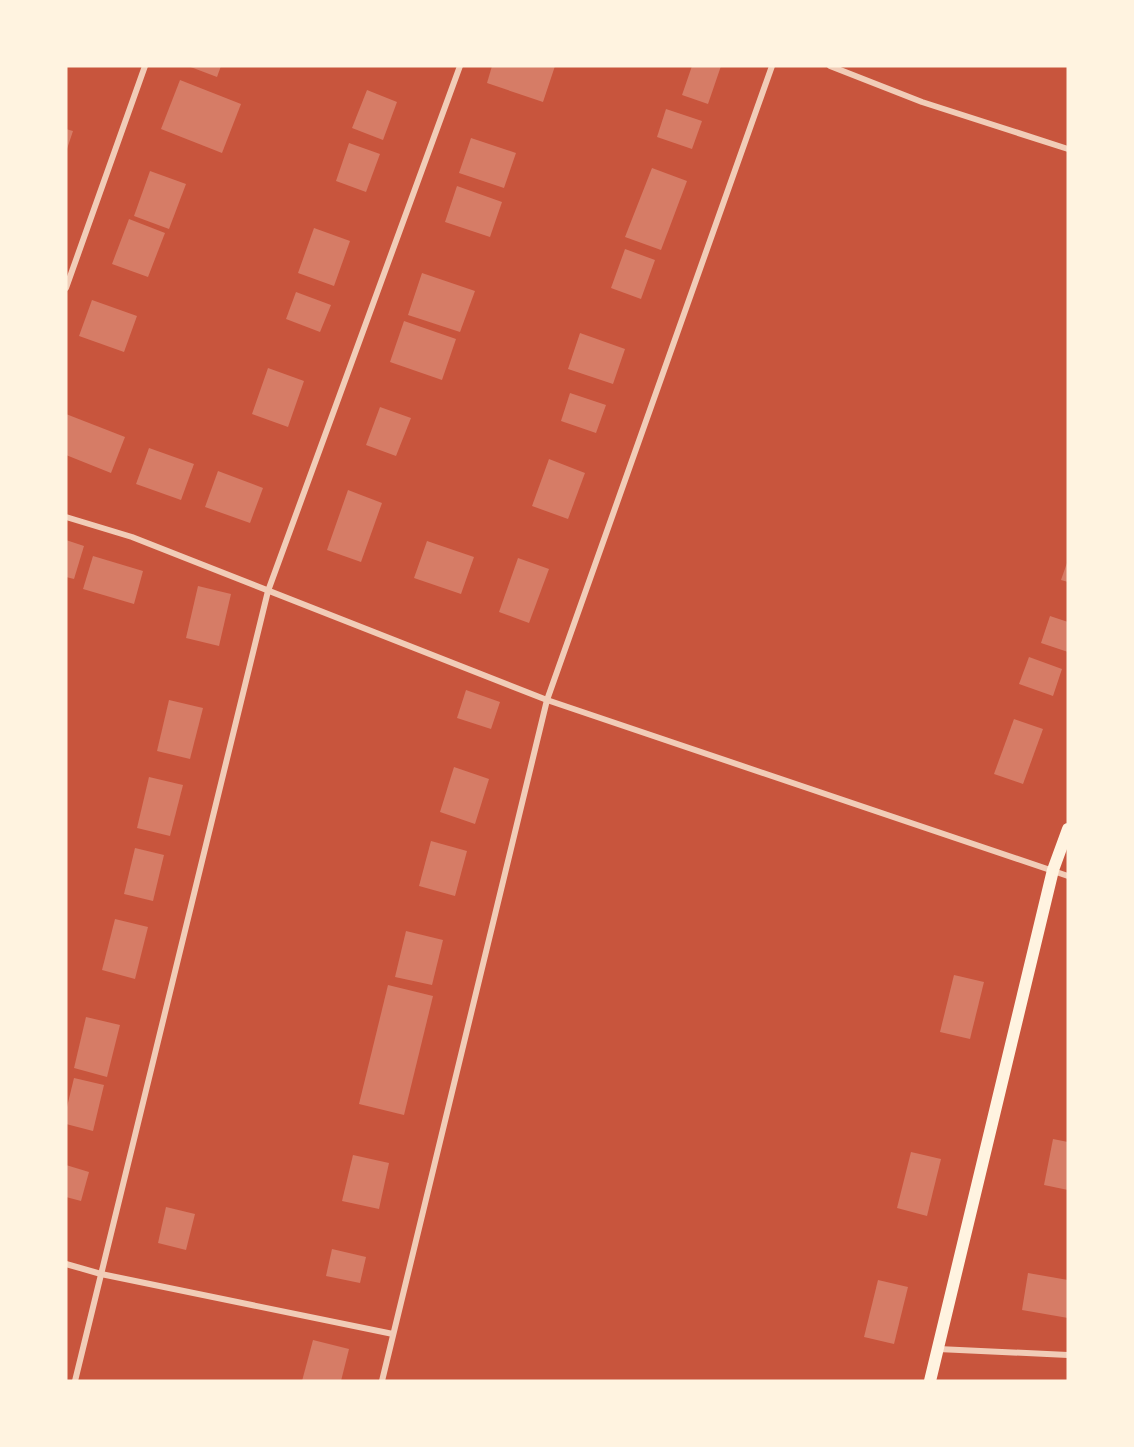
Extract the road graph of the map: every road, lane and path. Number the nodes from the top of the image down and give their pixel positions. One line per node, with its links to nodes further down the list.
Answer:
1 (145, 66): 6 (street)
2 (460, 66): 8 (street)
3 (772, 66): 9 (street)
4 (830, 66): 5 (street)
5 (1068, 149)
6 (66, 288)
7 (66, 517): 8 (street)
8 (268, 591): 9 (street); 14 (street)
9 (547, 700): 11 (street); 15 (street)
10 (1068, 829): 11 (main road)
11 (1053, 870): 12 (street); 16 (main road)
12 (1068, 876)
13 (66, 1264): 14 (street)
14 (101, 1274): 15 (street); 18 (street)
15 (393, 1334): 19 (street)
16 (938, 1349): 17 (street); 20 (main road)
17 (1068, 1355)
18 (75, 1381)
19 (382, 1381)
20 (930, 1381)

